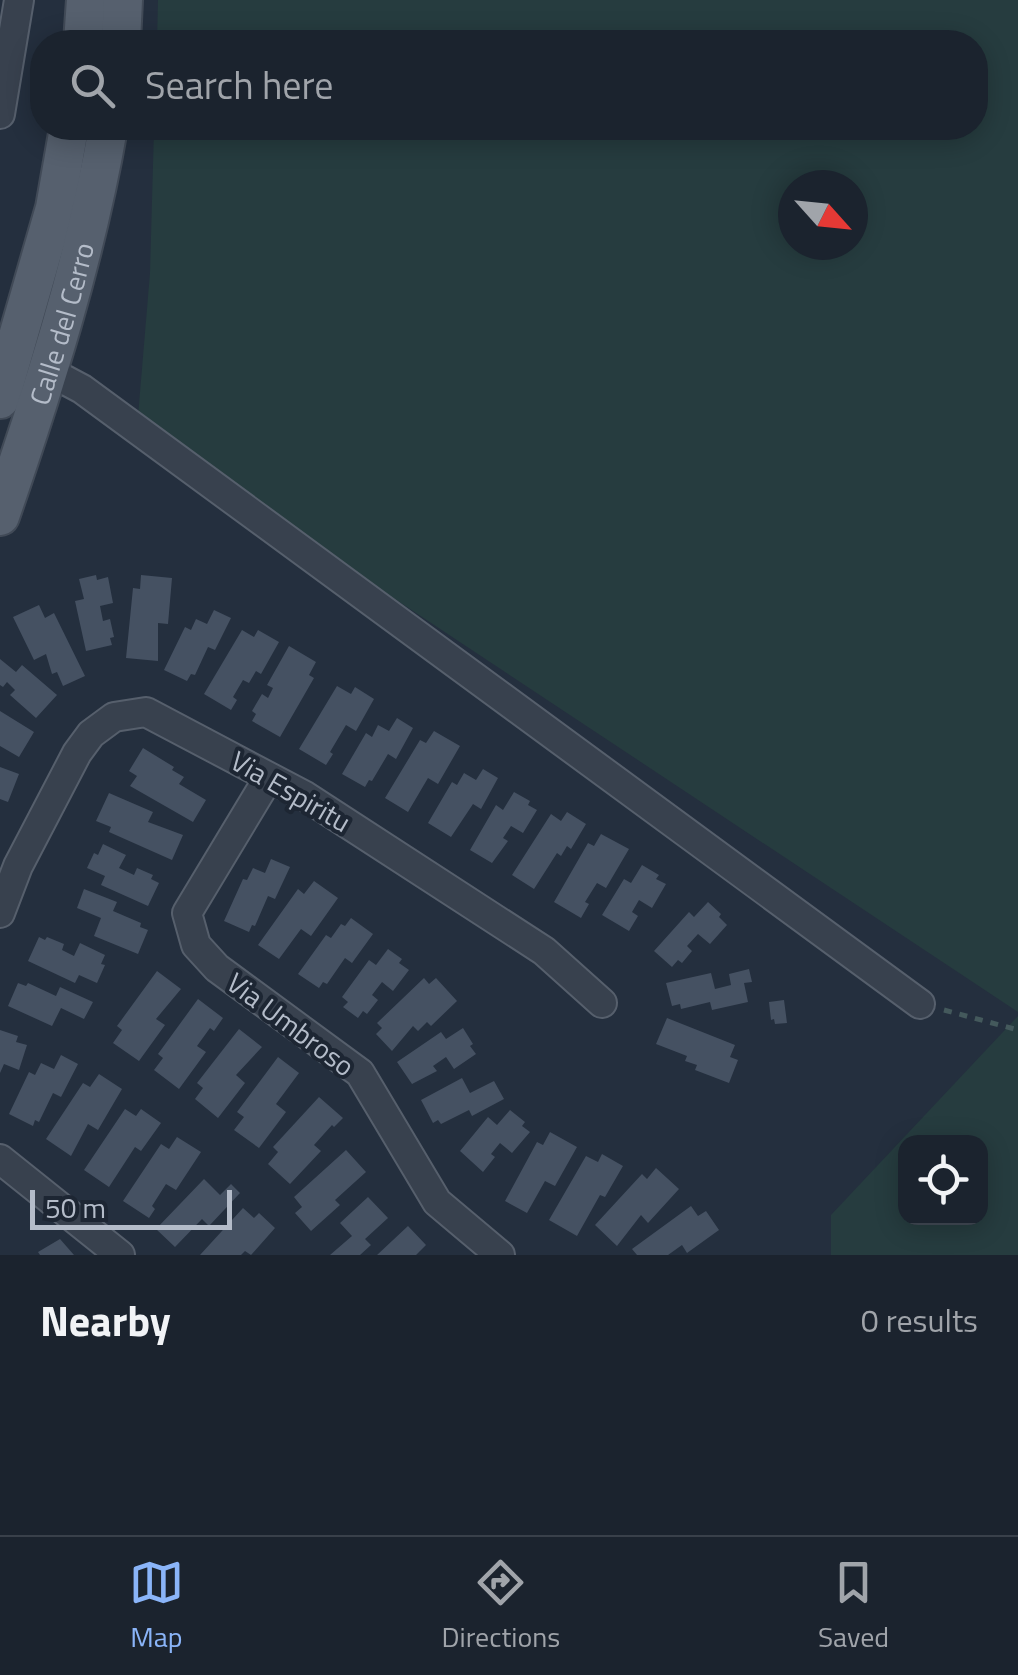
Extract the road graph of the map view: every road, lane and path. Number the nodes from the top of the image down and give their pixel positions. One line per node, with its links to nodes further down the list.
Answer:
1 (86, 0): 4 (main road)
2 (122, 0): 5 (main road)
3 (12, 5): 6 (street)
4 (84, 30)
5 (122, 30)
6 (0, 114)
7 (67, 140): 10 (main road, Calle del Cerro)
8 (106, 140): 9 (main road, Calle del Cerro)
9 (50, 372): 11 (main road, Calle del Cerro); 16 (street)
10 (0, 399)
11 (0, 516)
12 (269, 776): 13 (street, Via Espiritu); 15 (street, Via Espiritu); 20 (street, Via Umbroso)
13 (9, 862): 14 (street, Via Espiritu)
14 (0, 913)
15 (602, 1003)
16 (920, 1004): 17 (path)
17 (1018, 1030)
18 (0, 1158): 19 (street)
19 (120, 1255)
20 (500, 1255)

